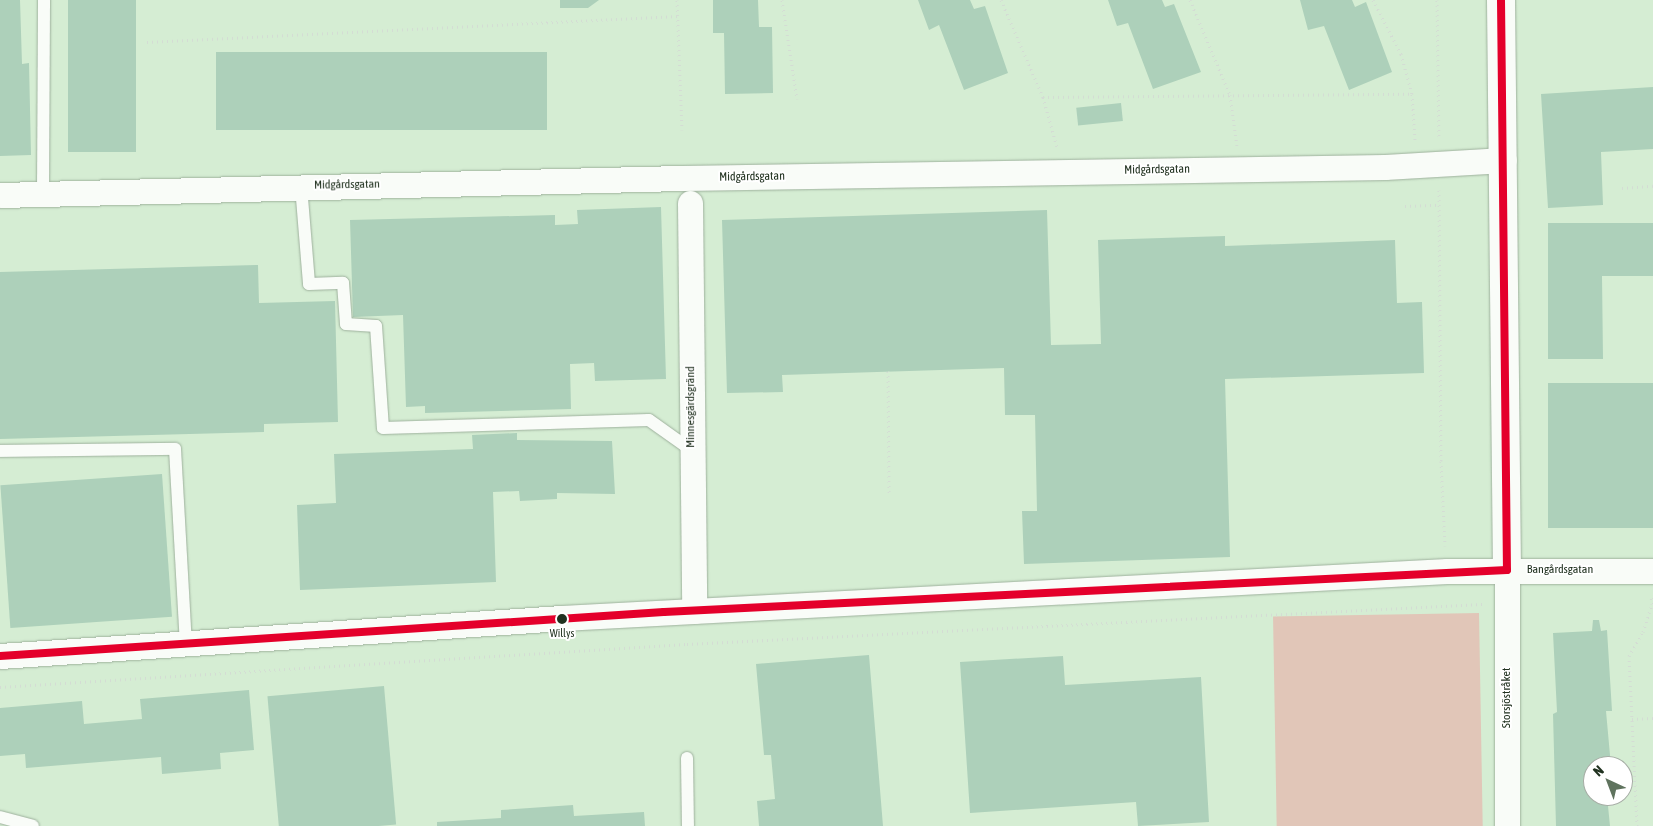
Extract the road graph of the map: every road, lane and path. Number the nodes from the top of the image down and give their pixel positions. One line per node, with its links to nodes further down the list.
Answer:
1 (44, 0): 23 (lane)
2 (677, 0): 9 (path)
3 (782, 0): 14 (path)
4 (1001, 0): 13 (path)
5 (1190, 0): 12 (path)
6 (1373, 0): 11 (path)
7 (1437, 0): 17 (path)
8 (1501, 0): 16 (street)
9 (678, 16): 10 (path); 15 (path)
10 (147, 42)
11 (1412, 94): 12 (path); 17 (path)
12 (1230, 95): 13 (path); 18 (path)
13 (1043, 97): 19 (path)
14 (797, 99)
15 (682, 130)
16 (1504, 160): 17 (street, Midgårdsgatan); 32 (street)
17 (1428, 165): 18 (street, Midgårdsgatan); 26 (path)
18 (1240, 168): 19 (street, Midgårdsgatan)
19 (1064, 171): 20 (street, Midgårdsgatan)
20 (300, 186): 23 (street, Midgårdsgatan); 29 (lane)
21 (1653, 186): 22 (path)
22 (1622, 188)
23 (44, 194): 24 (street, Midgårdsgatan)
24 (0, 195)
25 (690, 203): 29 (street, Minnesgärdsgränd)
26 (1440, 205): 27 (path); 33 (path)
27 (1405, 206)
28 (888, 371): 31 (path)
29 (691, 450): 36 (street, Minnesgärdsgränd)
30 (0, 451): 37 (lane)
31 (889, 494)
32 (1507, 570): 33 (street, Bangårdsgatan); 34 (street, Bangårdsgatan); 35 (street, Storsjöstråket)
33 (1447, 571): 36 (street, Bangårdsgatan)
34 (1650, 571): 41 (path)
35 (1507, 604): 39 (path); 46 (street, Storsjöstråket)
36 (694, 611): 37 (street, Bangårdsgatan)
37 (186, 644): 38 (street, Bangårdsgatan)
38 (0, 656)
39 (0, 687)
40 (1653, 718): 41 (path)
41 (1632, 719): 47 (path)
42 (687, 758): 45 (lane)
43 (0, 817): 44 (lane)
44 (33, 826)
45 (688, 826)
46 (1507, 826)
47 (1637, 826)

